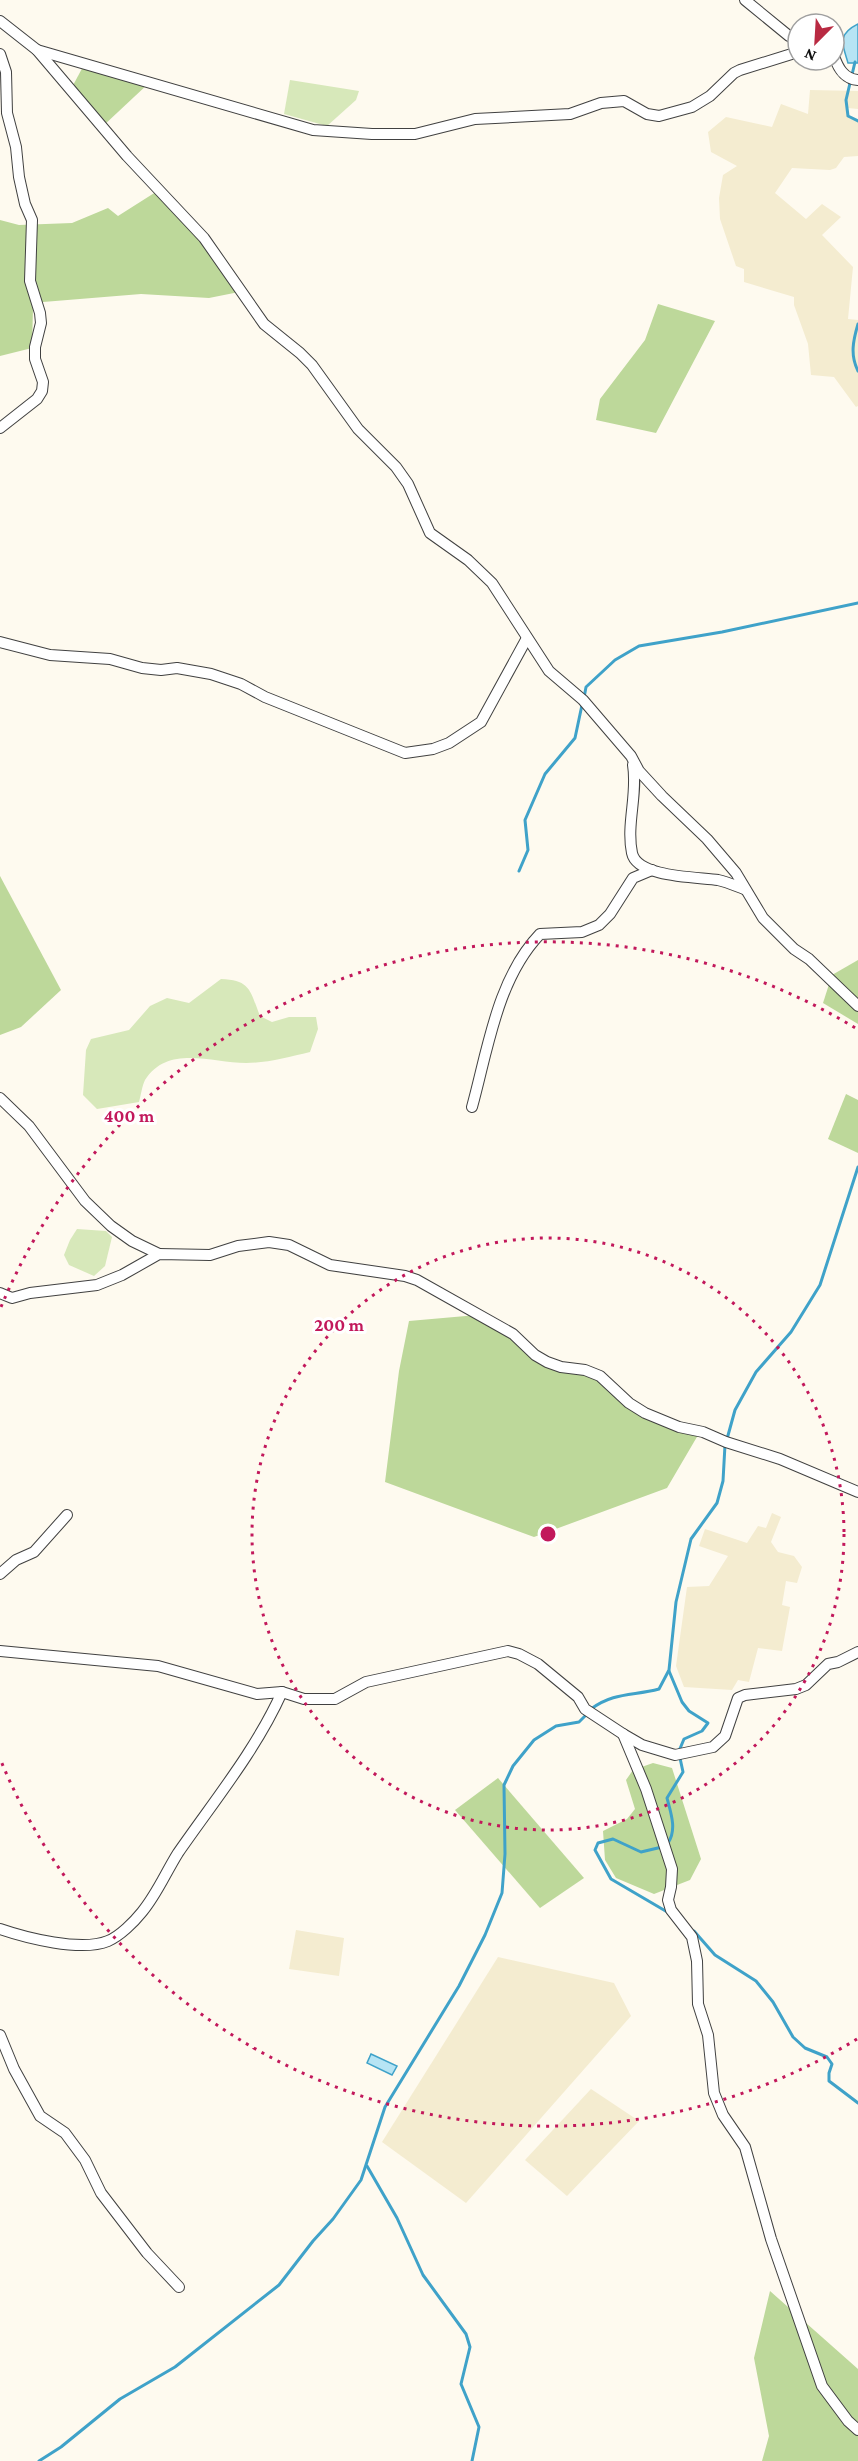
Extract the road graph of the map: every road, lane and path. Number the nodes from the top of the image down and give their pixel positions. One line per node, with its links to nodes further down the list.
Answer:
1 (745, 0): 3 (street)
2 (0, 21): 4 (street)
3 (786, 34)
4 (37, 50): 6 (street); 10 (street)
5 (0, 54): 9 (street)
6 (786, 56)
7 (842, 72): 8 (street)
8 (858, 80)
9 (0, 428)
10 (527, 638): 11 (street); 12 (street)
11 (0, 642)
12 (631, 756): 13 (street); 14 (street)
13 (652, 870): 14 (street); 17 (street)
14 (744, 889): 15 (street)
15 (858, 1006)
16 (0, 1098): 18 (street)
17 (472, 1107)
18 (159, 1254): 19 (street); 20 (street)
19 (0, 1293)
20 (858, 1492)
21 (67, 1515): 22 (street)
22 (0, 1574)
23 (0, 1651): 25 (street)
24 (858, 1652): 26 (street)
25 (282, 1692): 26 (street); 27 (street)
26 (623, 1734): 30 (street)
27 (0, 1929)
28 (0, 2035): 29 (street)
29 (179, 2287)
30 (858, 2430)

